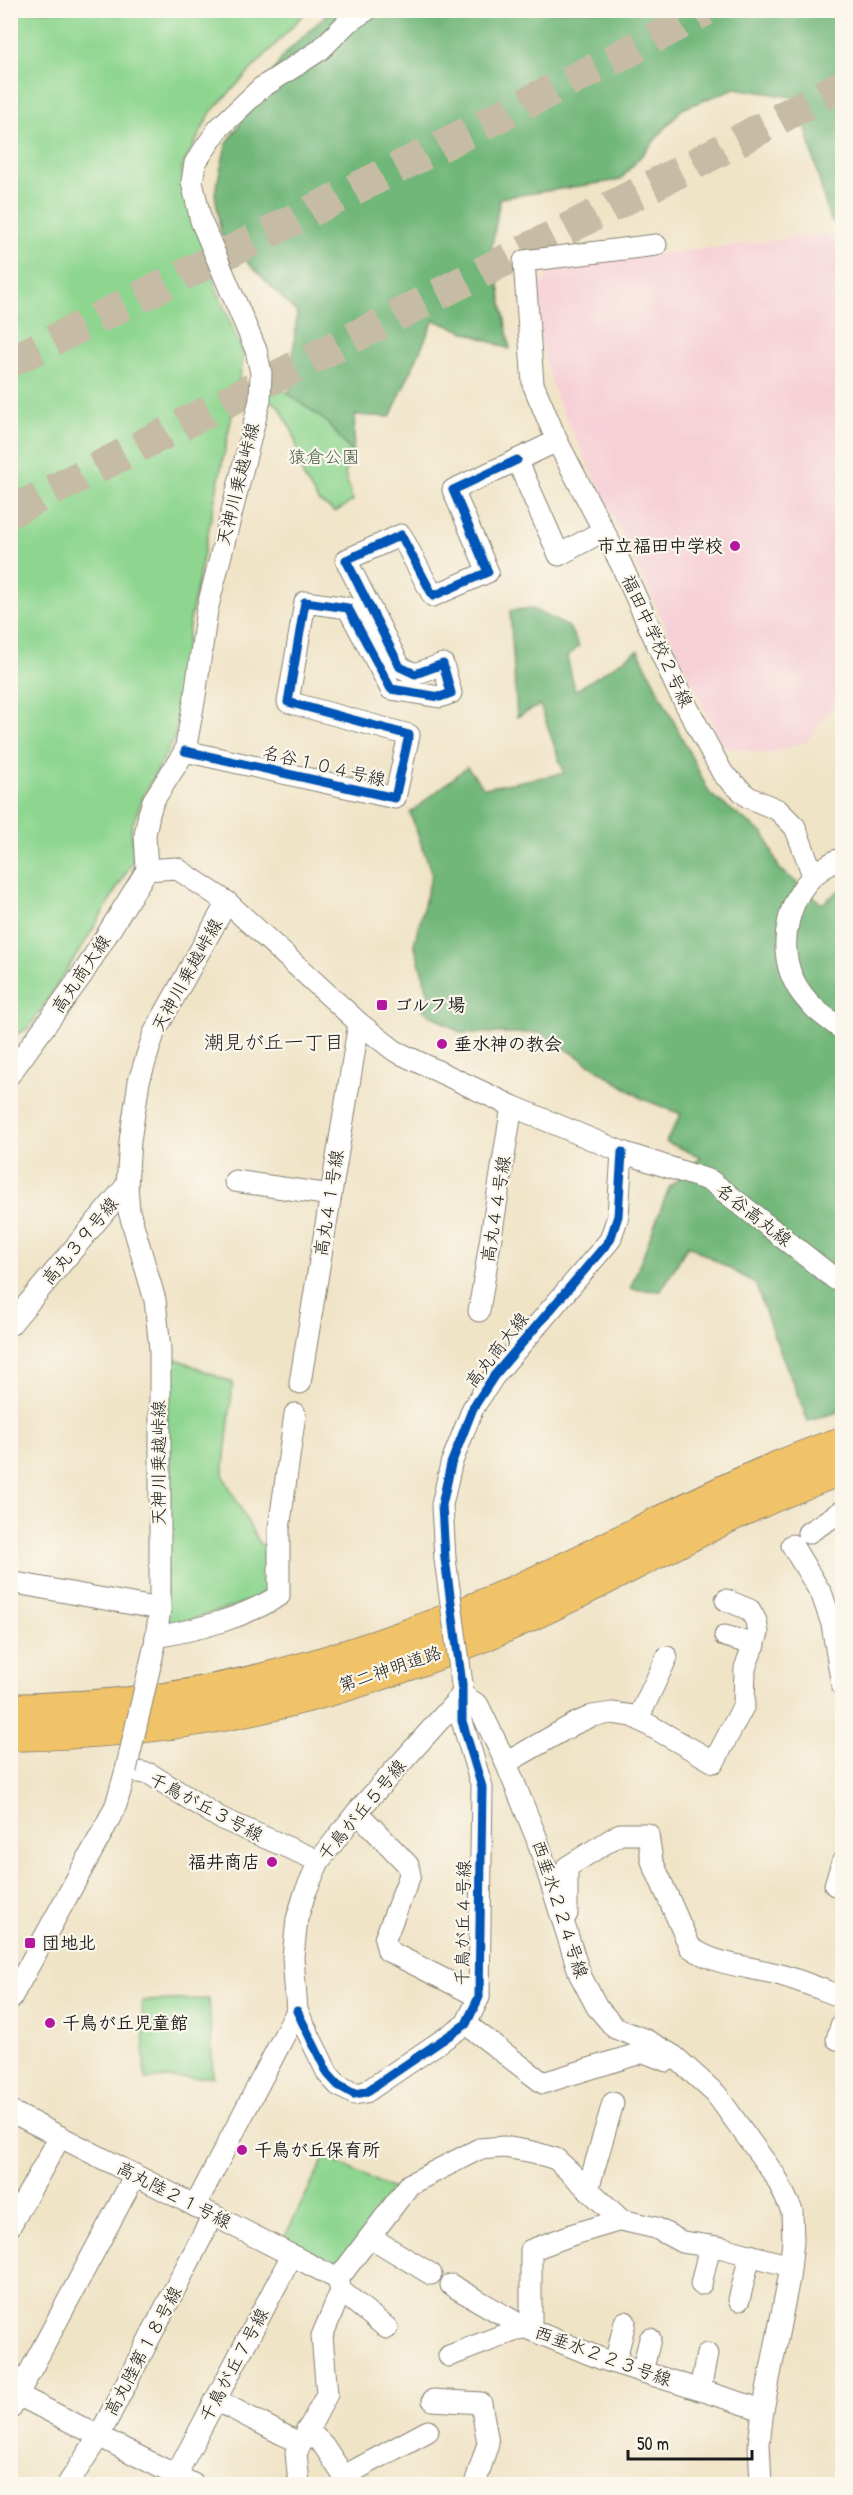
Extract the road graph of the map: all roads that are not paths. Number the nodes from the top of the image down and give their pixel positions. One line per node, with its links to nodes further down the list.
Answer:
1 (367, 10): 6 (street, 天神川乗越峠線)
2 (656, 245): 3 (street, 福田中学校２号線)
3 (557, 441): 4 (street); 5 (street, 福田中学校２号線)
4 (518, 460): 5 (street); 6 (street, 名谷１０４号線)
5 (603, 531): 9 (street, 福田中学校２号線)
6 (185, 752): 8 (street, 天神川乗越峠線)
7 (843, 859): 9 (street)
8 (147, 870): 10 (street, 天神川乗越峠線); 13 (street, 高丸商大線)
9 (813, 875): 12 (street)
10 (226, 902): 11 (street); 17 (street, 天神川乗越峠線)
11 (359, 1023): 14 (street); 18 (street, 高丸４１号線)
12 (843, 1029)
13 (10, 1074)
14 (512, 1106): 15 (street); 20 (street, 高丸４４号線)
15 (622, 1152): 19 (street, 名谷高丸線); 35 (street, 高丸商大線, bridge)
16 (235, 1181): 18 (street)
17 (127, 1185): 21 (street, 高丸３９号線); 29 (street, 天神川乗越峠線)
18 (331, 1195): 22 (street, 高丸４１号線)
19 (843, 1282)
20 (479, 1311)
21 (10, 1325)
22 (300, 1383)
23 (295, 1414): 31 (street)
24 (843, 1443): 36 (highway, 第二神明道路)
25 (843, 1469): 38 (highway, 第二神明道路)
26 (843, 1511): 34 (street)
27 (10, 1582): 29 (street)
28 (726, 1600): 32 (street)
29 (160, 1609): 31 (street, 天神川乗越峠線)
30 (725, 1636): 32 (street)
31 (155, 1640): 40 (street, 天神川乗越峠線, bridge)
32 (755, 1646): 37 (street)
33 (667, 1657): 37 (street)
34 (843, 1686)
35 (462, 1689): 39 (street, 西垂水２２４号線); 41 (street, 千鳥が丘５号線); 46 (street, 千鳥が丘４号線)
36 (10, 1710)
37 (638, 1719): 39 (street)
38 (10, 1735)
39 (506, 1763): 45 (street, 西垂水２２４号線)
40 (126, 1770): 42 (street, 千鳥が丘３号線); 48 (street, 天神川乗越峠線)
41 (357, 1812): 42 (street, 千鳥が丘５号線); 46 (street)
42 (319, 1861): 49 (street, 千鳥が丘５号線)
43 (843, 1863): 44 (street)
44 (835, 1885)
45 (567, 1936): 47 (street); 51 (street, 西垂水２２４号線)
46 (479, 1997): 50 (street, 千鳥が丘４号線)
47 (843, 1997)
48 (10, 2000)
49 (297, 2011): 50 (street); 57 (street)
50 (466, 2024): 51 (street)
51 (694, 2072): 64 (street, 西垂水２２４号線)
52 (613, 2103): 56 (street)
53 (10, 2111): 54 (street, 高丸陸２１号線)
54 (60, 2137): 55 (street, 高丸陸２１号線); 59 (street)
55 (135, 2175): 57 (street, 高丸陸２１号線); 79 (street)
56 (588, 2189): 58 (street); 60 (street)
57 (204, 2210): 62 (street, 高丸陸２１号線); 84 (street, 高丸陸第１８号線)
58 (621, 2220): 61 (street); 72 (street)
59 (10, 2226)
60 (370, 2237): 65 (street); 67 (street)
61 (710, 2246): 63 (street); 66 (street)
62 (292, 2255): 67 (street, 高丸陸２１号線); 80 (street, 千鳥が丘７号線)
63 (750, 2255): 64 (street); 69 (street)
64 (790, 2266): 82 (street, 西垂水２２４号線)
65 (431, 2274)
66 (701, 2284)
67 (340, 2285): 71 (street, 高丸陸２１号線); 85 (street)
68 (451, 2285): 72 (street, 西垂水２２３号線)
69 (740, 2300)
70 (625, 2322): 76 (street)
71 (387, 2328)
72 (527, 2328): 75 (street); 76 (street, 西垂水２２３号線)
73 (650, 2339): 77 (street)
74 (707, 2354): 78 (street)
75 (449, 2356)
76 (615, 2363): 77 (street, 西垂水２２３号線)
77 (642, 2372): 78 (street, 西垂水２２３号線)
78 (700, 2390): 82 (street, 西垂水２２３号線)
79 (13, 2398): 84 (street)
80 (216, 2400): 85 (street); 87 (street, 千鳥が丘７号線)
81 (434, 2400): 90 (street)
82 (763, 2410): 91 (street, 西垂水２２４号線)
83 (428, 2431): 86 (street)
84 (99, 2436): 87 (street); 88 (street, 高丸陸第１８号線)
85 (304, 2437): 86 (street); 89 (street)
86 (347, 2480)
87 (189, 2482)
88 (68, 2484)
89 (299, 2484)
90 (475, 2484)
91 (761, 2484)

